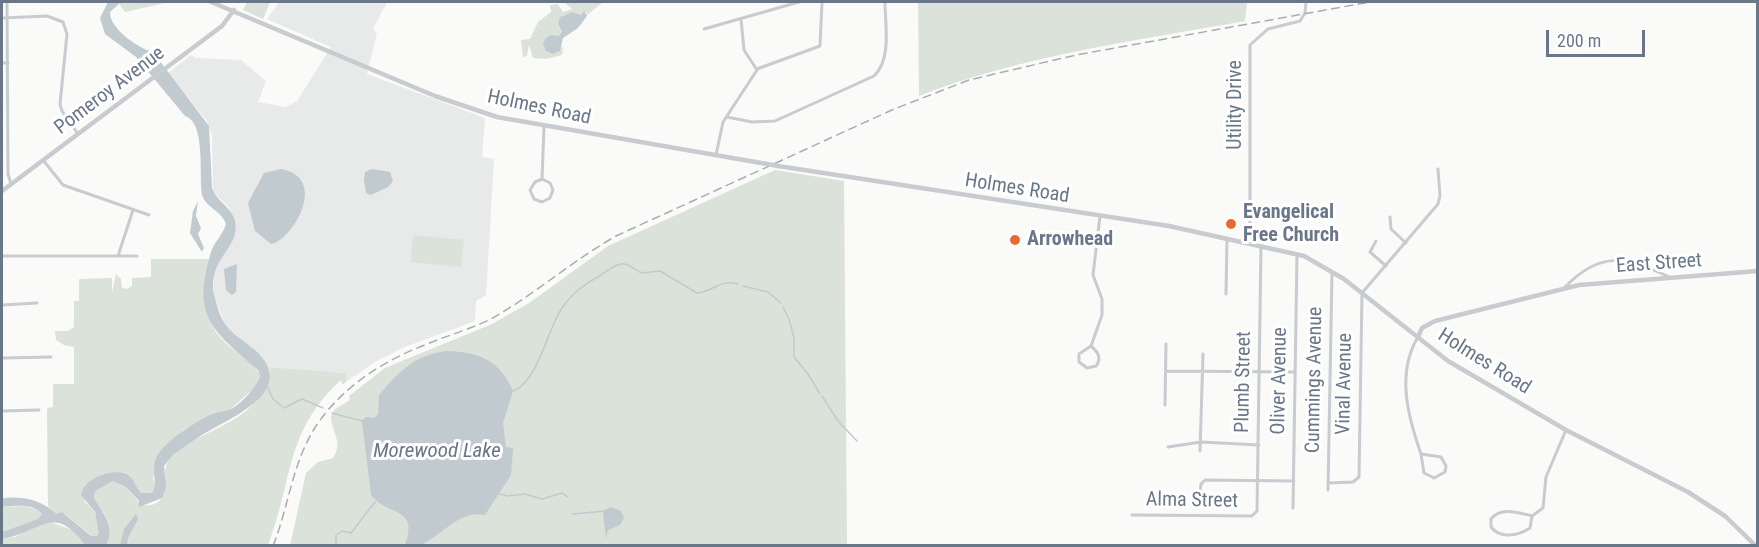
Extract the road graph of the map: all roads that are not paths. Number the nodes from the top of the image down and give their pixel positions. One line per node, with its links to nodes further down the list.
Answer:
1 (7, 2): 9 (street)
2 (211, 2): 7 (street, Holmes Road)
3 (799, 2): 10 (street)
4 (822, 2): 14 (street)
5 (885, 2): 15 (street)
6 (1306, 2): 30 (street, Utility Drive)
7 (234, 10): 16 (street, Holmes Road); 17 (street, Pomeroy Avenue)
8 (2, 18): 9 (street)
9 (8, 18): 13 (street); 17 (street)
10 (741, 19): 11 (street); 14 (street)
11 (704, 29)
12 (2, 63): 13 (street)
13 (8, 63): 22 (street)
14 (757, 70): 15 (street)
15 (727, 117): 18 (street)
16 (544, 127): 18 (street, Holmes Road); 21 (street)
17 (78, 134): 19 (street, Pomeroy Avenue)
18 (717, 155): 26 (street, Holmes Road, bridge)
19 (43, 160): 22 (street, Pomeroy Avenue); 24 (street)
20 (1438, 169): 31 (street)
21 (542, 180): 21 (street)
22 (11, 184): 23 (street, Pomeroy Avenue)
23 (2, 191)
24 (133, 210): 25 (street); 35 (street)
25 (149, 215)
26 (1100, 216): 28 (street, Holmes Road); 48 (street)
27 (1390, 218): 31 (street)
28 (1227, 238): 30 (street, Holmes Road); 43 (street)
29 (1376, 241): 37 (street)
30 (1250, 243): 32 (street, Holmes Road)
31 (1406, 243): 37 (street)
32 (1261, 245): 33 (street, Holmes Road); 54 (street, Plumb Street)
33 (1297, 254): 38 (street, Holmes Road); 55 (street, Oliver Avenue)
34 (2, 256): 35 (street)
35 (118, 256): 36 (street)
36 (137, 256)
37 (1386, 266): 42 (street)
38 (1332, 271): 42 (street, Holmes Road); 67 (street, Cummings Avenue)
39 (1758, 271): 40 (street, East Street)
40 (1673, 279): 41 (street, East Street); 41 (street)
41 (1564, 288): 46 (street, East Street)
42 (1362, 293): 46 (street, Holmes Road); 67 (street, Vinal Avenue)
43 (1226, 294)
44 (37, 303): 45 (street)
45 (2, 305)
46 (1418, 337): 59 (street, Holmes Road); 64 (street)
47 (1166, 344): 52 (street)
48 (1091, 346): 48 (street)
49 (1203, 354): 53 (street)
50 (51, 357): 51 (street)
51 (2, 358)
52 (1166, 371): 53 (street); 56 (street)
53 (1202, 372): 54 (street); 60 (street)
54 (1259, 372): 55 (street); 61 (street, Plumb Street)
55 (1295, 372): 66 (street, Oliver Avenue)
56 (1165, 405)
57 (39, 410): 58 (street)
58 (2, 411)
59 (1566, 430): 73 (street); 74 (street, Holmes Road)
60 (1201, 442): 61 (street); 62 (street); 63 (street)
61 (1259, 445): 65 (street, Plumb Street)
62 (1168, 447)
63 (1200, 451)
64 (1421, 454): 64 (street)
65 (1258, 480): 66 (street); 69 (street); 72 (street, Plumb Street)
66 (1294, 481): 70 (street, Oliver Avenue)
67 (1329, 483): 68 (street, Cummings Avenue)
68 (1328, 490)
69 (1199, 499)
70 (1293, 508)
71 (1132, 515): 72 (street, Alma Street)
72 (1252, 516)
73 (1532, 516): 73 (street)
74 (1756, 546)

